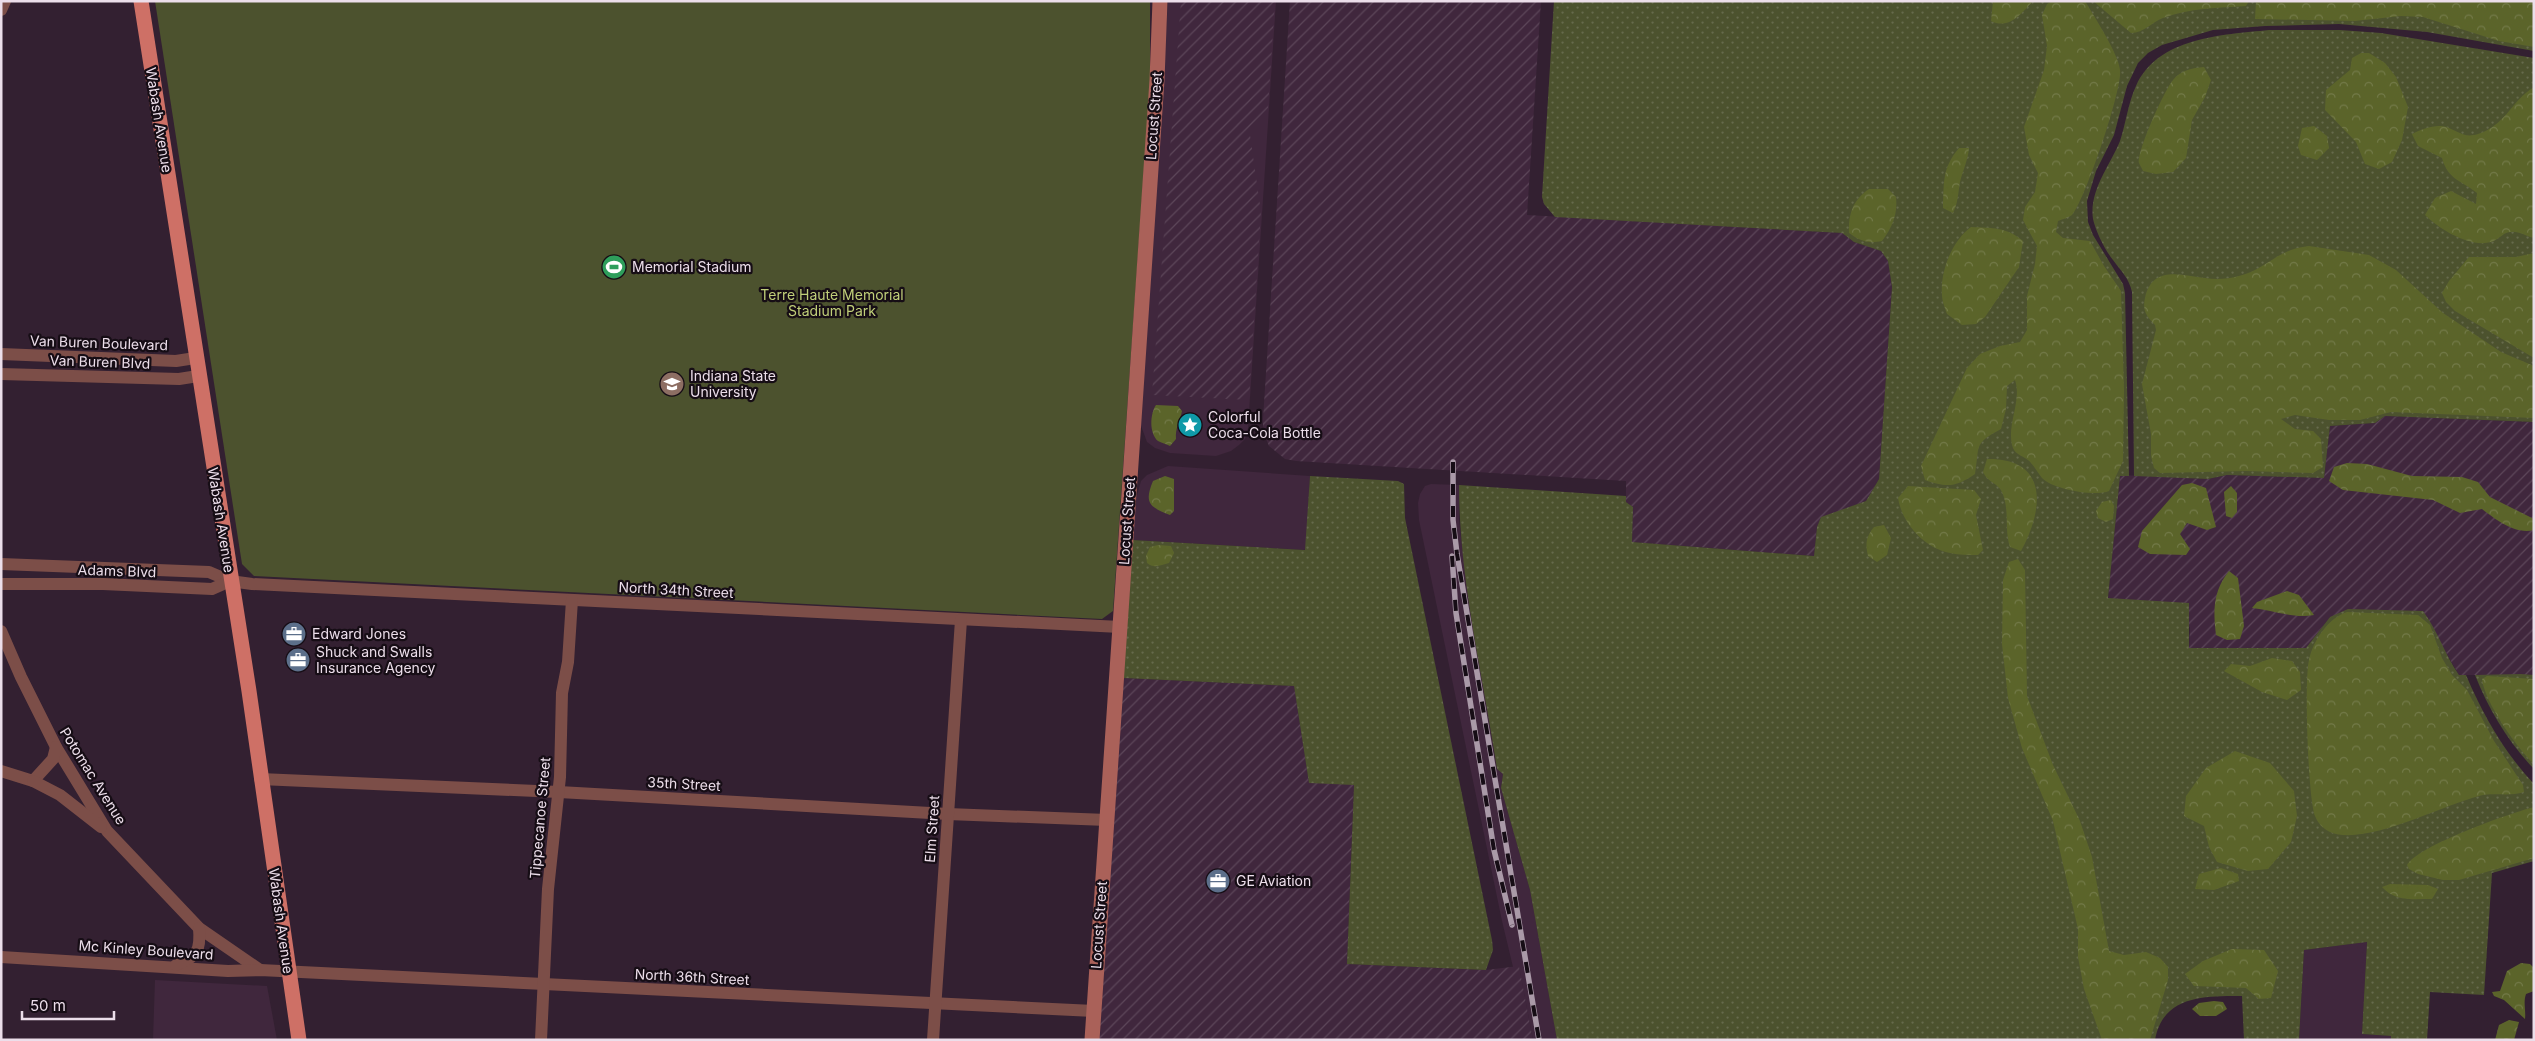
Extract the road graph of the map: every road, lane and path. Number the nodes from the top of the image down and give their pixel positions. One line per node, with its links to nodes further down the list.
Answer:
1 (5, 1): 4 (street)
2 (1160, 1): 16 (street, Locust Street)
3 (142, 3): 6 (main road, Wabash Avenue)
4 (1, 10)
5 (1, 354): 6 (street, Van Buren Boulevard)
6 (196, 358): 8 (main road, Wabash Avenue)
7 (1, 374): 8 (street, Van Buren Blvd)
8 (198, 376): 11 (main road, Wabash Avenue)
9 (1, 564): 10 (street)
10 (103, 566): 11 (street); 13 (street)
11 (230, 581): 13 (street, Adams Blvd); 14 (street, North 34th Street); 20 (main road, Wabash Avenue)
12 (1, 584): 13 (street, Adams Blvd)
13 (103, 584)
14 (572, 600): 15 (street, North 34th Street); 22 (street, Tippecanoe Street)
15 (961, 620): 16 (street, North 34th Street); 23 (street, Elm Street)
16 (1120, 627): 24 (street, Locust Street)
17 (1, 631): 18 (street, Potomac Avenue)
18 (56, 748): 21 (street); 25 (street, Potomac Avenue)
19 (1, 771): 21 (street)
20 (260, 779): 22 (street, 35th Street); 30 (main road, Wabash Avenue)
21 (33, 781): 25 (street)
22 (559, 792): 23 (street, 35th Street); 31 (street, Tippecanoe Street)
23 (948, 814): 24 (street, 35th Street); 32 (street, Elm Street)
24 (1107, 820): 33 (street, Locust Street)
25 (107, 831): 26 (street, Potomac Avenue)
26 (200, 928): 28 (street); 29 (street, Potomac Avenue)
27 (1, 957): 28 (street, Mc Kinley Boulevard)
28 (173, 966): 29 (street, Mc Kinley Boulevard)
29 (260, 970): 30 (street, Mc Kinley Boulevard)
30 (288, 972): 31 (street, North 36th Street); 34 (main road, Wabash Avenue)
31 (545, 985): 32 (street, North 36th Street); 35 (street, Tippecanoe Street)
32 (935, 1003): 33 (street, North 36th Street); 36 (street, Elm Street)
33 (1094, 1011): 37 (street, Locust Street)
34 (299, 1040)
35 (541, 1040)
36 (933, 1040)
37 (1092, 1040)

